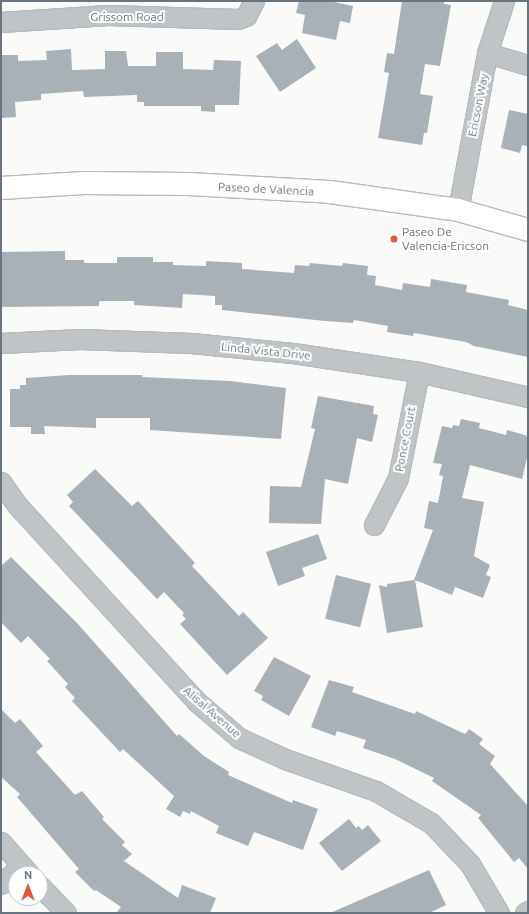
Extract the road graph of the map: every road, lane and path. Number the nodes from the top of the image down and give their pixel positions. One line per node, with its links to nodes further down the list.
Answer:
1 (504, 1): 4 (street, Ericson Way)
2 (252, 6): 3 (street, Grissom Road)
3 (1, 22)
4 (487, 53): 5 (street); 7 (street, Ericson Way)
5 (528, 64)
6 (1, 188): 7 (main road, Paseo de Valencia)
7 (458, 210): 8 (main road, Paseo de Valencia)
8 (528, 230)
9 (1, 343): 10 (street, Linda Vista Drive)
10 (419, 372): 11 (street, Linda Vista Drive); 13 (street, Ponce Court)
11 (528, 397)
12 (1, 482): 19 (street, Alisal Avenue)
13 (374, 525)
14 (1, 842): 15 (street)
15 (22, 866)
16 (48, 894): 18 (street)
17 (528, 911): 20 (street)
18 (66, 913)
19 (500, 913)
20 (524, 913)

